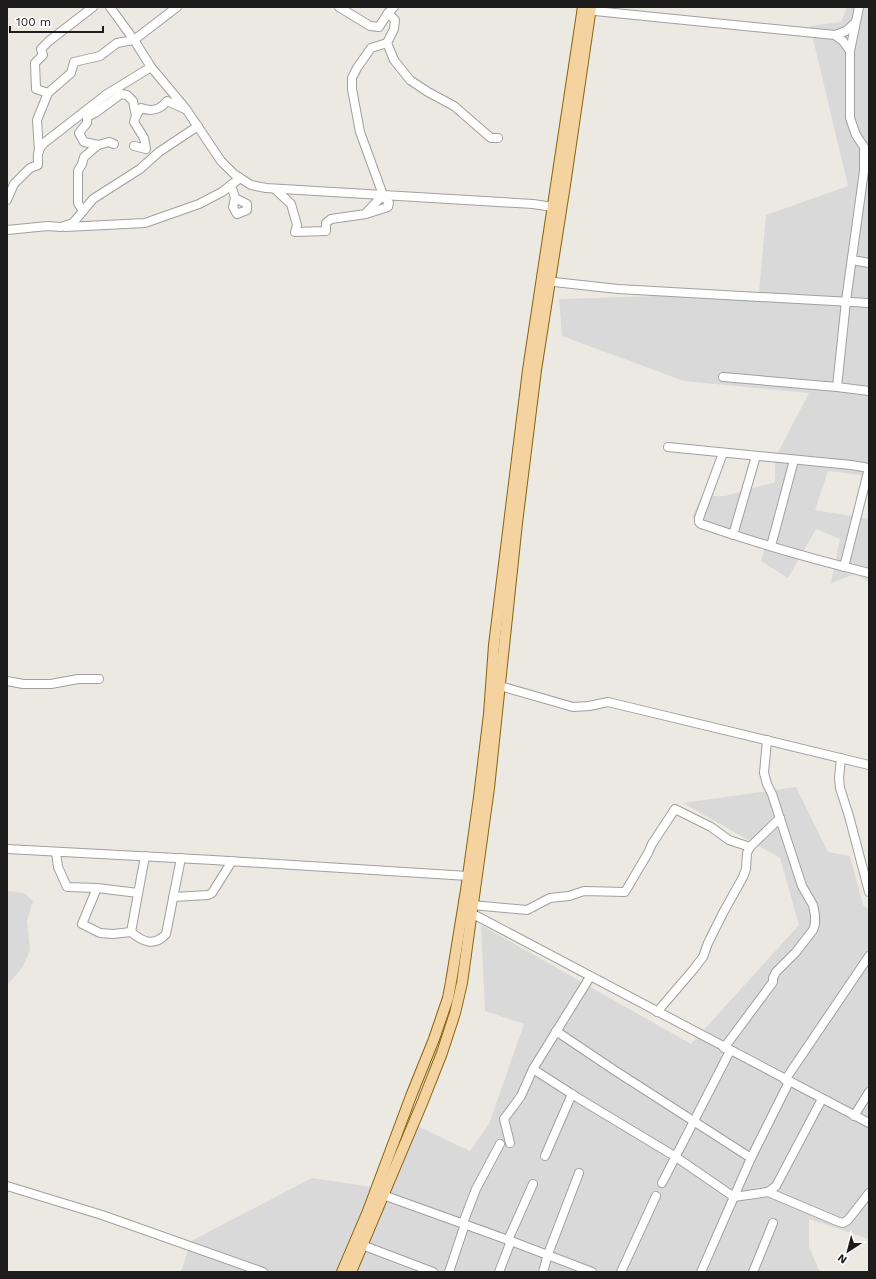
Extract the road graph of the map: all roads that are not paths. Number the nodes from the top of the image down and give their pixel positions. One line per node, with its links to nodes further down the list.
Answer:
1 (93, 7): 14 (street)
2 (110, 7): 10 (street)
3 (177, 7): 10 (street)
4 (339, 7): 7 (street)
5 (859, 7): 8 (street)
6 (586, 9): 9 (street); 30 (main road); 36 (main road)
7 (391, 10): 11 (street)
8 (855, 22): 9 (street); 12 (street)
9 (835, 35): 12 (street)
10 (134, 40): 13 (street); 14 (street)
11 (386, 43): 18 (street); 27 (street)
12 (850, 51): 22 (street)
13 (151, 67): 15 (street); 23 (street)
14 (48, 93): 23 (street)
15 (186, 109): 16 (street); 17 (street)
16 (136, 116): 20 (street); 21 (street)
17 (198, 126): 24 (street); 31 (street)
18 (498, 138)
19 (114, 144): 20 (street)
20 (98, 146): 31 (street)
21 (134, 146)
22 (867, 147): 34 (street)
23 (39, 151): 29 (street)
24 (240, 178): 25 (street); 26 (street)
25 (231, 184): 28 (street); 32 (street)
26 (275, 189): 27 (street); 27 (street)
27 (383, 196): 30 (street)
28 (235, 198)
29 (7, 200)
30 (553, 207): 36 (main road)
31 (82, 211): 32 (street)
32 (61, 227): 33 (street)
33 (7, 230)
34 (852, 260): 35 (street); 37 (street)
35 (869, 263)
36 (546, 282): 37 (street); 53 (main road); 64 (main road)
37 (846, 301): 38 (street); 40 (street)
38 (869, 303)
39 (723, 377): 40 (street)
40 (836, 387): 41 (street)
41 (869, 391)
42 (668, 447): 43 (street)
43 (723, 453): 44 (street); 47 (street)
44 (756, 456): 45 (street); 47 (street)
45 (794, 460): 46 (street); 48 (street)
46 (869, 468): 49 (street)
47 (733, 535): 48 (street)
48 (771, 546): 49 (street)
49 (844, 567): 50 (street)
50 (869, 572)
51 (99, 679): 52 (street)
52 (7, 681)
53 (500, 686): 54 (street); 69 (main road)
54 (767, 740): 55 (street); 57 (street)
55 (841, 758): 56 (street); 66 (street)
56 (869, 765)
57 (780, 818): 58 (street); 75 (street)
58 (750, 847): 69 (street); 73 (street)
59 (7, 849): 60 (street)
60 (56, 852): 61 (street); 65 (street)
61 (145, 856): 62 (street); 67 (street)
62 (181, 858): 63 (street); 68 (street)
63 (232, 861): 64 (street); 68 (street)
64 (468, 876): 104 (main road)
65 (97, 888): 67 (street); 70 (street)
66 (869, 892)
67 (138, 893): 70 (street)
68 (173, 897): 70 (street)
69 (471, 909): 72 (street); 95 (main road)
70 (131, 932)
71 (869, 956): 77 (street)
72 (590, 977): 73 (street); 74 (street)
73 (657, 1012): 75 (street)
74 (556, 1031): 76 (street); 82 (street)
75 (727, 1049): 77 (street); 82 (street)
76 (533, 1069): 79 (street); 84 (street)
77 (787, 1081): 80 (street); 88 (street)
78 (869, 1092): 81 (street)
79 (572, 1094): 86 (street); 87 (street)
80 (822, 1099): 81 (street); 93 (street)
81 (854, 1116): 83 (street)
82 (694, 1122): 87 (street); 88 (street)
83 (869, 1123)
84 (510, 1143)
85 (500, 1144): 98 (street)
86 (545, 1156)
87 (676, 1156): 90 (street); 97 (street)
88 (751, 1158): 97 (street)
89 (579, 1173): 102 (street)
90 (662, 1183)
91 (533, 1184): 100 (street)
92 (7, 1186): 103 (street)
93 (768, 1192): 94 (street); 97 (street)
94 (869, 1193)
95 (383, 1196): 98 (street); 101 (main road)
96 (656, 1196): 111 (street)
97 (733, 1199): 112 (street)
98 (464, 1224): 100 (street); 107 (street)
99 (773, 1224): 113 (street)
100 (509, 1240): 102 (street); 108 (street)
101 (362, 1245): 105 (main road); 106 (street)
102 (548, 1254): 109 (street); 110 (street)
103 (263, 1272)
104 (342, 1272)
105 (351, 1272)
106 (433, 1272)
107 (449, 1272)
108 (499, 1272)
109 (543, 1272)
110 (592, 1272)
111 (621, 1272)
112 (701, 1272)
113 (753, 1272)

